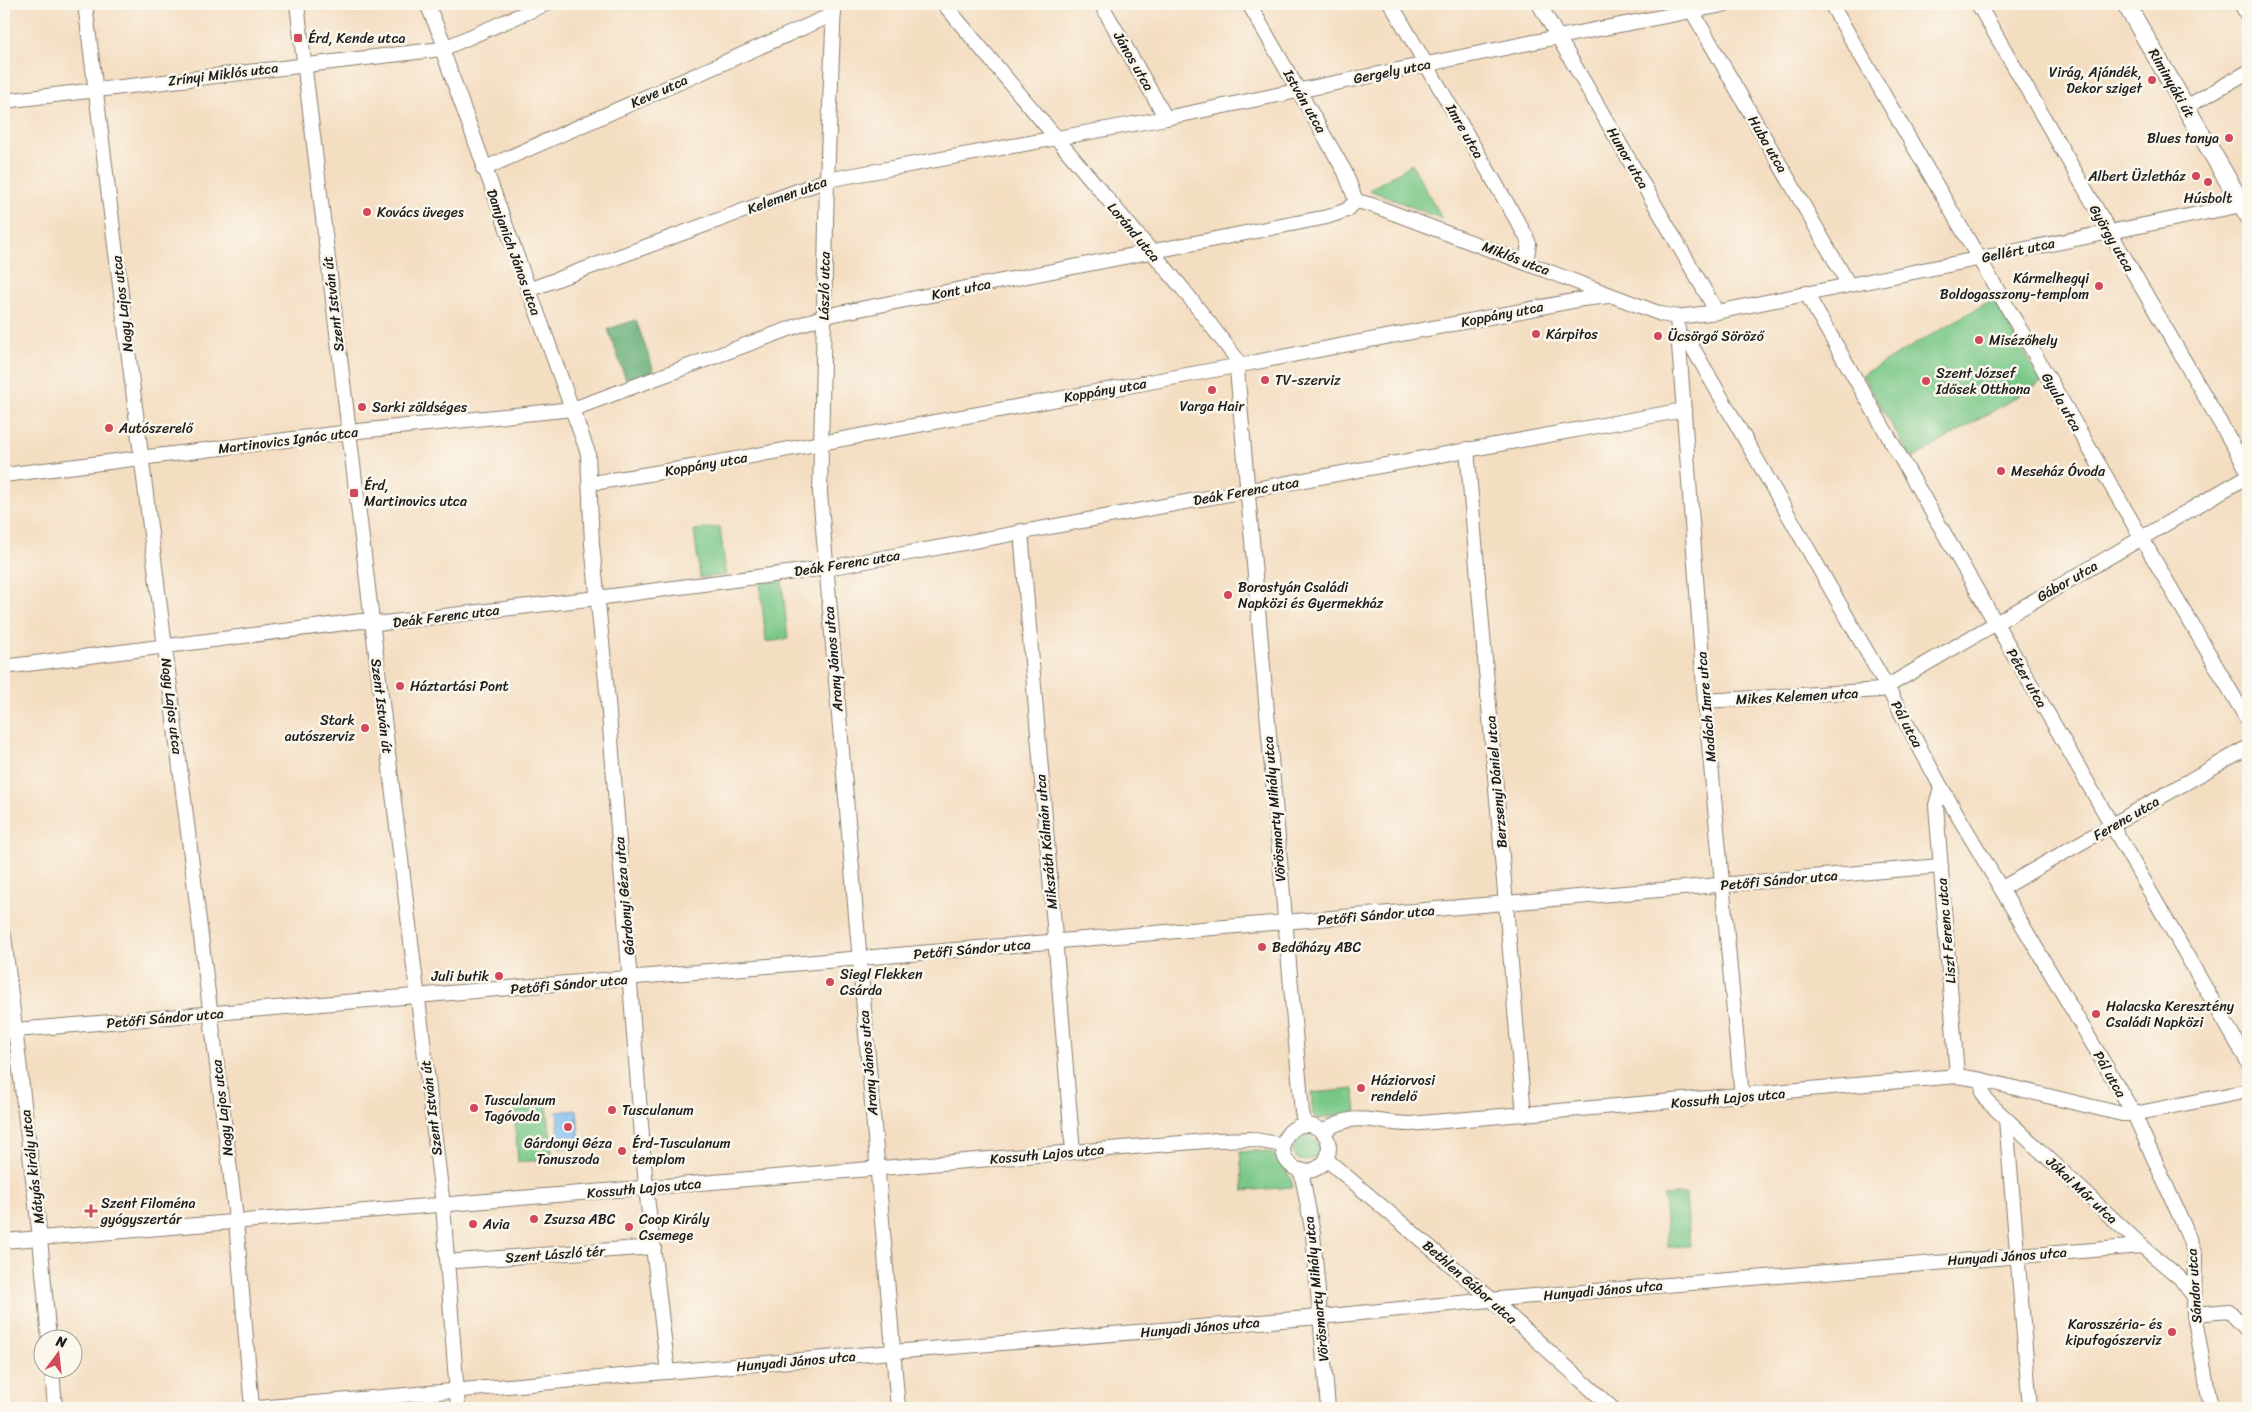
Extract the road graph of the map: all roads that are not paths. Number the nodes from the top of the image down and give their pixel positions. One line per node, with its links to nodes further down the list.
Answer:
1 (85, 4): 23 (street, Nagy Lajos utca)
2 (297, 4): 20 (street, Szent István út)
3 (427, 4): 19 (street, Damjanich János utca)
4 (546, 4): 19 (street, Zrínyi Miklós utca)
5 (944, 4): 28 (street, Loránd utca)
6 (1101, 4): 27 (street, János utca)
7 (1249, 4): 24 (street, István utca)
8 (1391, 4): 21 (street, Imre utca)
9 (1539, 4): 18 (street, Hunor utca)
10 (1728, 4): 15 (street, Gergely utca)
11 (1831, 4): 35 (street, Gyula utca)
12 (1978, 4): 33 (street, György utca)
13 (2126, 4): 26 (main road, Riminyáki út)
14 (2241, 4): 17 (street)
15 (1690, 8): 18 (street, Gergely utca); 37 (street, Huba utca)
16 (834, 9): 29 (street, Keve utca); 30 (street, László utca)
17 (2248, 16)
18 (1558, 36): 21 (street, Gergely utca); 41 (street, Hunor utca)
19 (444, 49): 20 (street, Zrínyi Miklós utca); 29 (street, Damjanich János utca)
20 (304, 64): 23 (street, Zrínyi Miklós utca); 48 (street, Szent István út)
21 (1426, 64): 24 (street, Gergely utca); 36 (street, Imre utca)
22 (2248, 72): 26 (street)
23 (96, 89): 25 (street, Zrínyi Miklós utca); 52 (street, Nagy Lajos utca)
24 (1299, 90): 27 (street, Gergely utca); 31 (street, István utca)
25 (4, 100)
26 (2186, 107): 32 (main road, Riminyáki út)
27 (1166, 118): 28 (street, Gergely utca)
28 (1055, 137): 30 (street, Kelemen utca); 34 (street, Loránd utca)
29 (484, 169): 38 (street, Damjanich János utca)
30 (827, 180): 38 (street, Kelemen utca); 42 (street, László utca)
31 (1356, 201): 34 (street, Kont utca); 36 (street, Miklós utca)
32 (2245, 210): 33 (street, Gellért utca)
33 (2108, 232): 35 (street, Gellért utca); 53 (street, György utca)
34 (1151, 253): 42 (street, Kont utca); 45 (street, Loránd utca)
35 (1979, 258): 37 (street, Gellért utca); 60 (street, Gyula utca)
36 (1526, 261): 40 (street, Miklós utca)
37 (1849, 285): 39 (street, Gellért utca)
38 (528, 290): 46 (street, Damjanich János utca)
39 (1806, 293): 41 (street, Gellért utca); 64 (street, Péter utca)
40 (1609, 296): 43 (street, Miklós utca); 45 (street, Koppány utca)
41 (1717, 312): 43 (street, Gellért utca)
42 (824, 316): 46 (street, Kont utca); 49 (street, László utca)
43 (1677, 317): 44 (street, Madách Imre utca)
44 (1678, 338): 47 (street, Madách Imre utca); 67 (street, Pál utca)
45 (1237, 366): 49 (street, Koppány utca); 57 (street, Loránd utca)
46 (573, 409): 48 (street, Martinovics Ignác utca); 51 (street, Damjanich János utca)
47 (1684, 410): 50 (street, Deák Ferenc utca); 68 (street, Madách Imre utca)
48 (349, 432): 52 (street, Martinovics Ignác utca); 63 (street, Szent István út)
49 (822, 442): 56 (street, Koppány utca); 61 (street, László utca)
50 (1467, 449): 57 (street, Deák Ferenc utca); 76 (street, Berzsenyi Dániel utca)
51 (588, 453): 56 (street, Damjanich János utca); 58 (street, Damjanich János utca)
52 (141, 457): 54 (street, Martinovics Ignác utca); 65 (street, Nagy Lajos utca)
53 (2248, 471)
54 (4, 475)
55 (2248, 476): 60 (street, Gábor utca)
56 (600, 482): 58 (street)
57 (1247, 491): 59 (street, Deák Ferenc utca); 77 (street, Vörösmarty Mihály utca)
58 (591, 498): 62 (street, Damjanich János utca)
59 (1021, 532): 61 (street, Deák Ferenc utca); 79 (street, Mikszáth Kálmán utca)
60 (2142, 538): 64 (street, Gábor utca); 69 (street, Gyula utca)
61 (825, 568): 62 (street, Deák Ferenc utca); 80 (street, Arany János utca)
62 (597, 598): 63 (street, Deák Ferenc utca); 81 (street, Gárdonyi Géza utca)
63 (372, 622): 65 (street, Deák Ferenc utca); 82 (street, Szent István út)
64 (1995, 623): 67 (street, Gábor utca); 72 (street, Péter utca)
65 (164, 647): 66 (street, Deák Ferenc utca); 83 (street, Nagy Lajos utca)
66 (4, 667)
67 (1887, 687): 68 (street, Mikes Kelemen utca); 71 (street, Pál utca)
68 (1706, 701): 74 (street, Madách Imre utca)
69 (2248, 721)
70 (2248, 747): 72 (street, Ferenc utca)
71 (1941, 787): 73 (street, Liszt Ferenc utca); 75 (street, Pál utca)
72 (2113, 826): 75 (street, Ferenc utca); 85 (street, Péter utca)
73 (1941, 866): 74 (street, Petőfi Sándor utca); 86 (street, Liszt Ferenc utca)
74 (1722, 884): 76 (street, Petőfi Sándor utca); 89 (street, Madách Imre utca)
75 (2002, 888): 91 (street, Pál utca)
76 (1507, 905): 77 (street, Petőfi Sándor utca); 90 (street, Berzsenyi Dániel utca)
77 (1284, 923): 79 (street, Petőfi Sándor utca); 93 (street, Vörösmarty Mihály utca)
78 (4, 936): 84 (street, Mátyás király utca)
79 (1054, 942): 80 (street, Petőfi Sándor utca); 96 (street, Mikszáth Kálmán utca)
80 (859, 959): 81 (street, Petőfi Sándor utca); 98 (street, Arany János utca)
81 (631, 979): 82 (street, Petőfi Sándor utca); 100 (street, Gárdonyi Géza utca)
82 (418, 997): 83 (street, Petőfi Sándor utca); 101 (street, Szent István út)
83 (211, 1014): 84 (street, Petőfi Sándor utca); 102 (street, Nagy Lajos utca)
84 (9, 1031): 103 (street, Mátyás király utca)
85 (2248, 1062)
86 (1957, 1076): 87 (street, Kossuth Lajos utca); 89 (street, Kossuth Lajos utca)
87 (1982, 1080): 91 (street, Kossuth Lajos utca); 92 (street, Jókai Mór utca)
88 (2248, 1091): 91 (street, Kossuth Lajos utca)
89 (1742, 1097): 90 (street, Kossuth Lajos utca)
90 (1524, 1114): 94 (street, Kossuth Lajos utca)
91 (2134, 1114): 109 (street, Sándor utca)
92 (2006, 1119): 105 (street, Jókai Mór utca); 107 (street)
93 (1305, 1125): 94 (street); 95 (street)
94 (1322, 1132): 97 (street)
95 (1283, 1145): 96 (street, Kossuth Lajos utca); 99 (street)
96 (1073, 1152): 98 (street, Kossuth Lajos utca)
97 (1326, 1159): 99 (street); 110 (street, Bethlen Gábor utca)
98 (877, 1169): 100 (street, Kossuth Lajos utca); 115 (street, Arany János utca)
99 (1301, 1170): 112 (street, Vörösmarty Mihály utca)
100 (646, 1188): 101 (street, Kossuth Lajos utca); 106 (street, Gárdonyi Géza utca)
101 (443, 1205): 102 (street, Kossuth Lajos utca); 118 (street, Szent István út)
102 (236, 1223): 103 (street, Kossuth Lajos utca); 120 (street, Nagy Lajos utca)
103 (40, 1238): 104 (street, Kossuth Lajos utca); 113 (street, Mátyás király utca)
104 (4, 1241)
105 (2142, 1246): 107 (street, Hunyadi János utca); 109 (street, Jókai Mór utca)
106 (654, 1247): 108 (street, Szent László tér); 116 (street, Gárdonyi Géza utca)
107 (2017, 1255): 110 (street, Hunyadi János utca); 126 (street)
108 (457, 1261)
109 (2192, 1294): 111 (street, Sándor utca)
110 (1491, 1300): 112 (street, Hunyadi János utca); 125 (street, Bethlen Gábor utca)
111 (2194, 1314): 114 (street); 127 (street, Sándor utca)
112 (1320, 1317): 115 (street, Hunyadi János utca); 124 (street, Vörösmarty Mihály utca)
113 (48, 1330)
114 (2248, 1331)
115 (892, 1352): 116 (street, Hunyadi János utca); 123 (street, Arany János utca)
116 (668, 1372): 118 (street, Hunyadi János utca)
117 (53, 1380): 119 (street)
118 (456, 1390): 121 (street, Hunyadi János utca); 122 (street, Szent István út)
119 (55, 1408)
120 (252, 1408)
121 (258, 1408)
122 (458, 1408)
123 (898, 1408)
124 (1328, 1408)
125 (1612, 1408)
126 (2030, 1408)
127 (2211, 1408)

